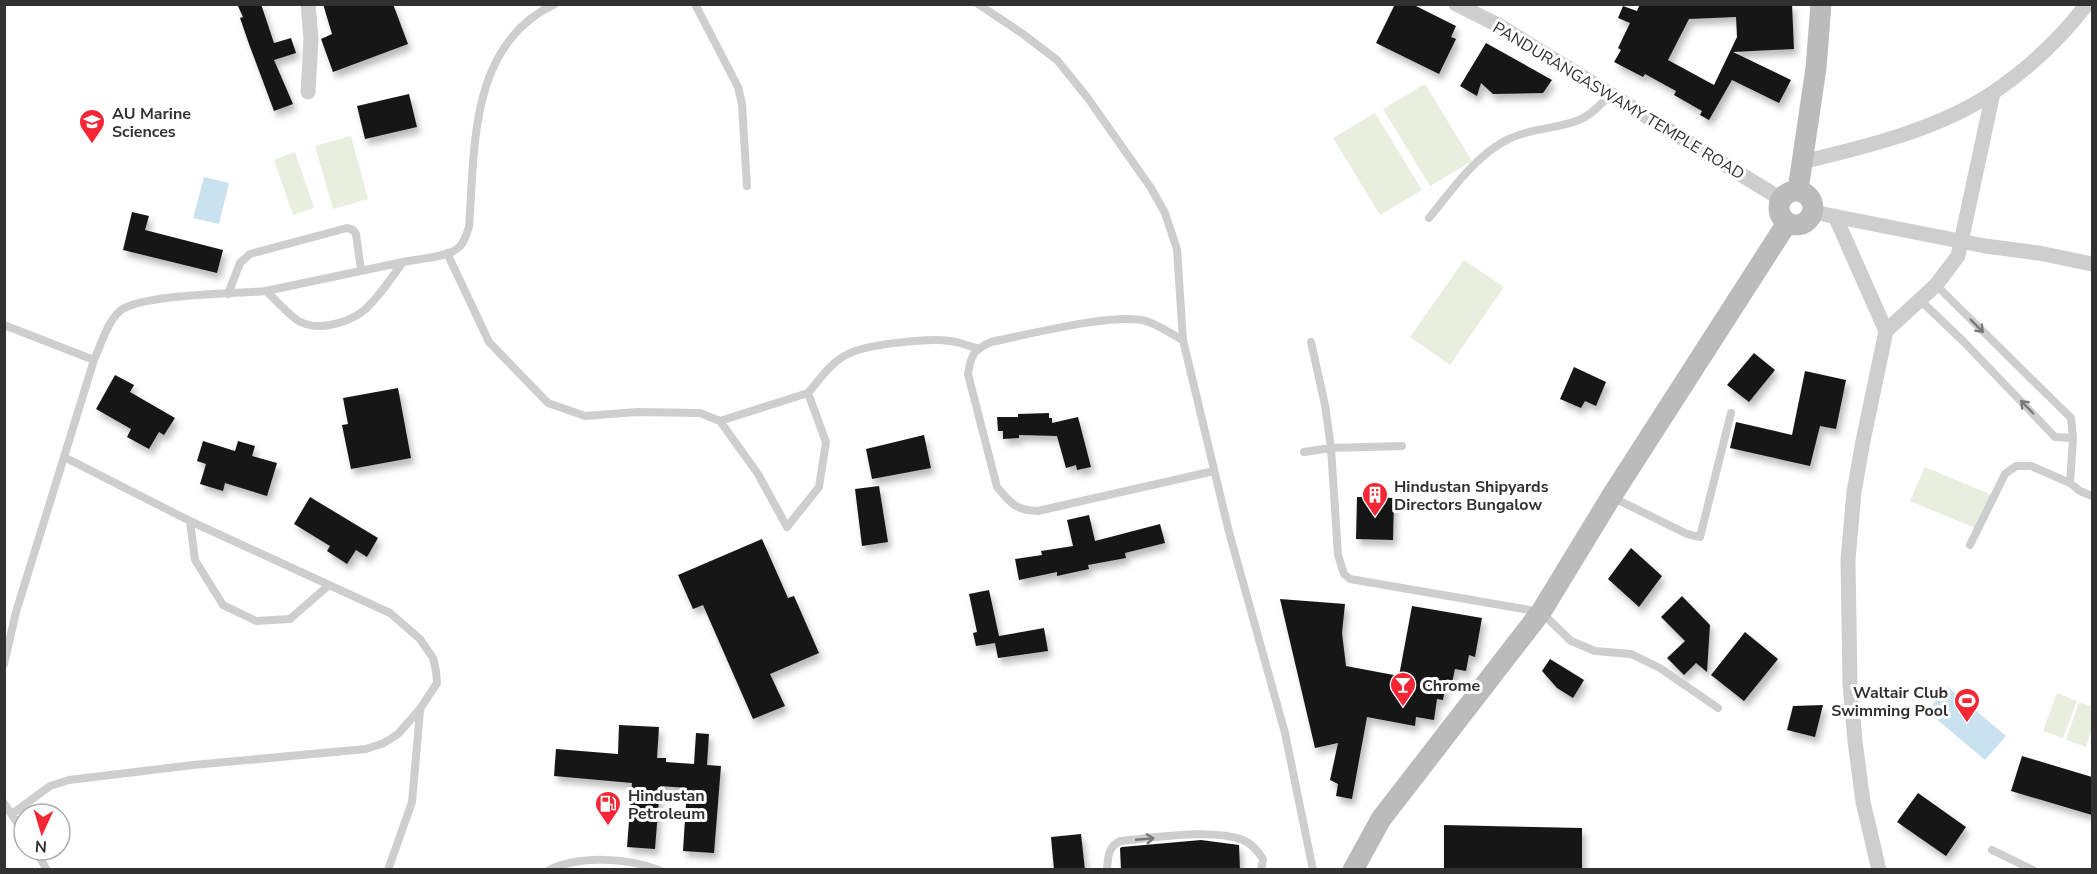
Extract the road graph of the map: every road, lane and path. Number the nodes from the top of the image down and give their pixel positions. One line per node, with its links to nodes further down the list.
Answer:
1 (308, 4): 8 (street)
2 (555, 4): 19 (lane)
3 (695, 4): 12 (lane)
4 (978, 4): 29 (lane)
5 (1456, 4): 10 (street, PANDURANGASWAMY TEMPLE ROAD)
6 (1821, 4): 11 (street)
7 (2087, 4): 9 (street)
8 (308, 92)
9 (1993, 93): 11 (street); 18 (street)
10 (1611, 94): 13 (street, PANDURANGASWAMY TEMPLE ROAD); 16 (lane)
11 (1802, 162): 13 (street)
12 (747, 186)
13 (1790, 195): 14 (street); 17 (street)
14 (1814, 212): 15 (street); 17 (street)
15 (1835, 216): 18 (street); 28 (street)
16 (1429, 218)
17 (1787, 223): 44 (street)
18 (1960, 240): 21 (street); 23 (street)
19 (447, 253): 20 (lane); 35 (lane)
20 (403, 262): 22 (lane); 24 (lane)
21 (2092, 264)
22 (361, 270): 24 (lane); 25 (lane)
23 (1936, 285): 26 (street); 36 (lane, one-way to 36)
24 (266, 291): 25 (lane)
25 (228, 294): 32 (lane)
26 (1920, 300): 28 (street); 36 (lane, one-way to 26)
27 (4, 325): 32 (lane)
28 (1886, 331): 63 (street)
29 (1183, 340): 31 (lane); 41 (lane)
30 (1311, 342): 38 (lane)
31 (977, 348): 33 (lane); 41 (lane)
32 (94, 360): 40 (lane)
33 (808, 393): 35 (lane); 35 (lane)
34 (1731, 412): 44 (lane)
35 (720, 421)
36 (2073, 438): 42 (lane)
37 (1402, 446): 38 (lane)
38 (1331, 448): 39 (lane); 48 (lane)
39 (1304, 452)
40 (64, 457): 45 (lane); 49 (lane)
41 (1214, 471): 61 (lane)
42 (2070, 483): 43 (lane); 46 (lane)
43 (2092, 496)
44 (1611, 497): 48 (street)
45 (190, 521): 47 (lane); 47 (lane)
46 (1970, 545)
47 (329, 585): 51 (lane)
48 (1541, 612): 50 (lane); 62 (street)
49 (4, 664)
50 (1718, 708)
51 (420, 709): 52 (lane); 56 (lane)
52 (28, 802)
53 (4, 803): 54 (lane)
54 (12, 814)
55 (1992, 850): 64 (lane)
56 (388, 870)
57 (549, 870): 58 (lane)
58 (659, 870)
59 (1107, 870): 60 (lane, one-way to 60)
60 (1261, 870)
61 (1312, 870)
62 (1353, 870)
63 (1879, 870)
64 (2033, 870)

